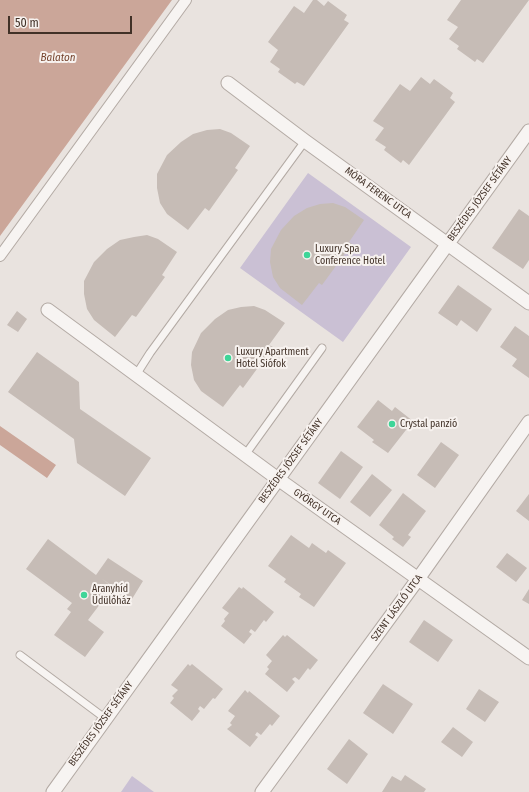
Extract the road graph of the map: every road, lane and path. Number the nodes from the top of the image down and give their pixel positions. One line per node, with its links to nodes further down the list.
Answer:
1 (186, 0): 6 (street)
2 (228, 83): 4 (street, MÓRA FERENC UTCA)
3 (529, 131): 5 (street, BESZÉDES JÓZSEF SÉTÁNY)
4 (305, 141): 5 (street, MÓRA FERENC UTCA); 10 (lane)
5 (448, 243): 7 (street, MÓRA FERENC UTCA); 13 (street, BESZÉDES JÓZSEF SÉTÁNY)
6 (0, 256)
7 (529, 303)
8 (48, 310): 10 (street, GYÖRGY UTCA)
9 (322, 348): 12 (lane)
10 (136, 375): 12 (street, GYÖRGY UTCA)
11 (529, 422): 14 (street, SZENT LÁSZLÓ UTCA)
12 (245, 455): 13 (street, GYÖRGY UTCA)
13 (278, 479): 14 (street, GYÖRGY UTCA); 17 (street, BESZÉDES JÓZSEF SÉTÁNY)
14 (418, 579): 16 (street, GYÖRGY UTCA); 19 (street, SZENT LÁSZLÓ UTCA)
15 (20, 655): 17 (lane)
16 (529, 658)
17 (106, 719): 18 (street, BESZÉDES JÓZSEF SÉTÁNY)
18 (53, 792)
19 (262, 792)

